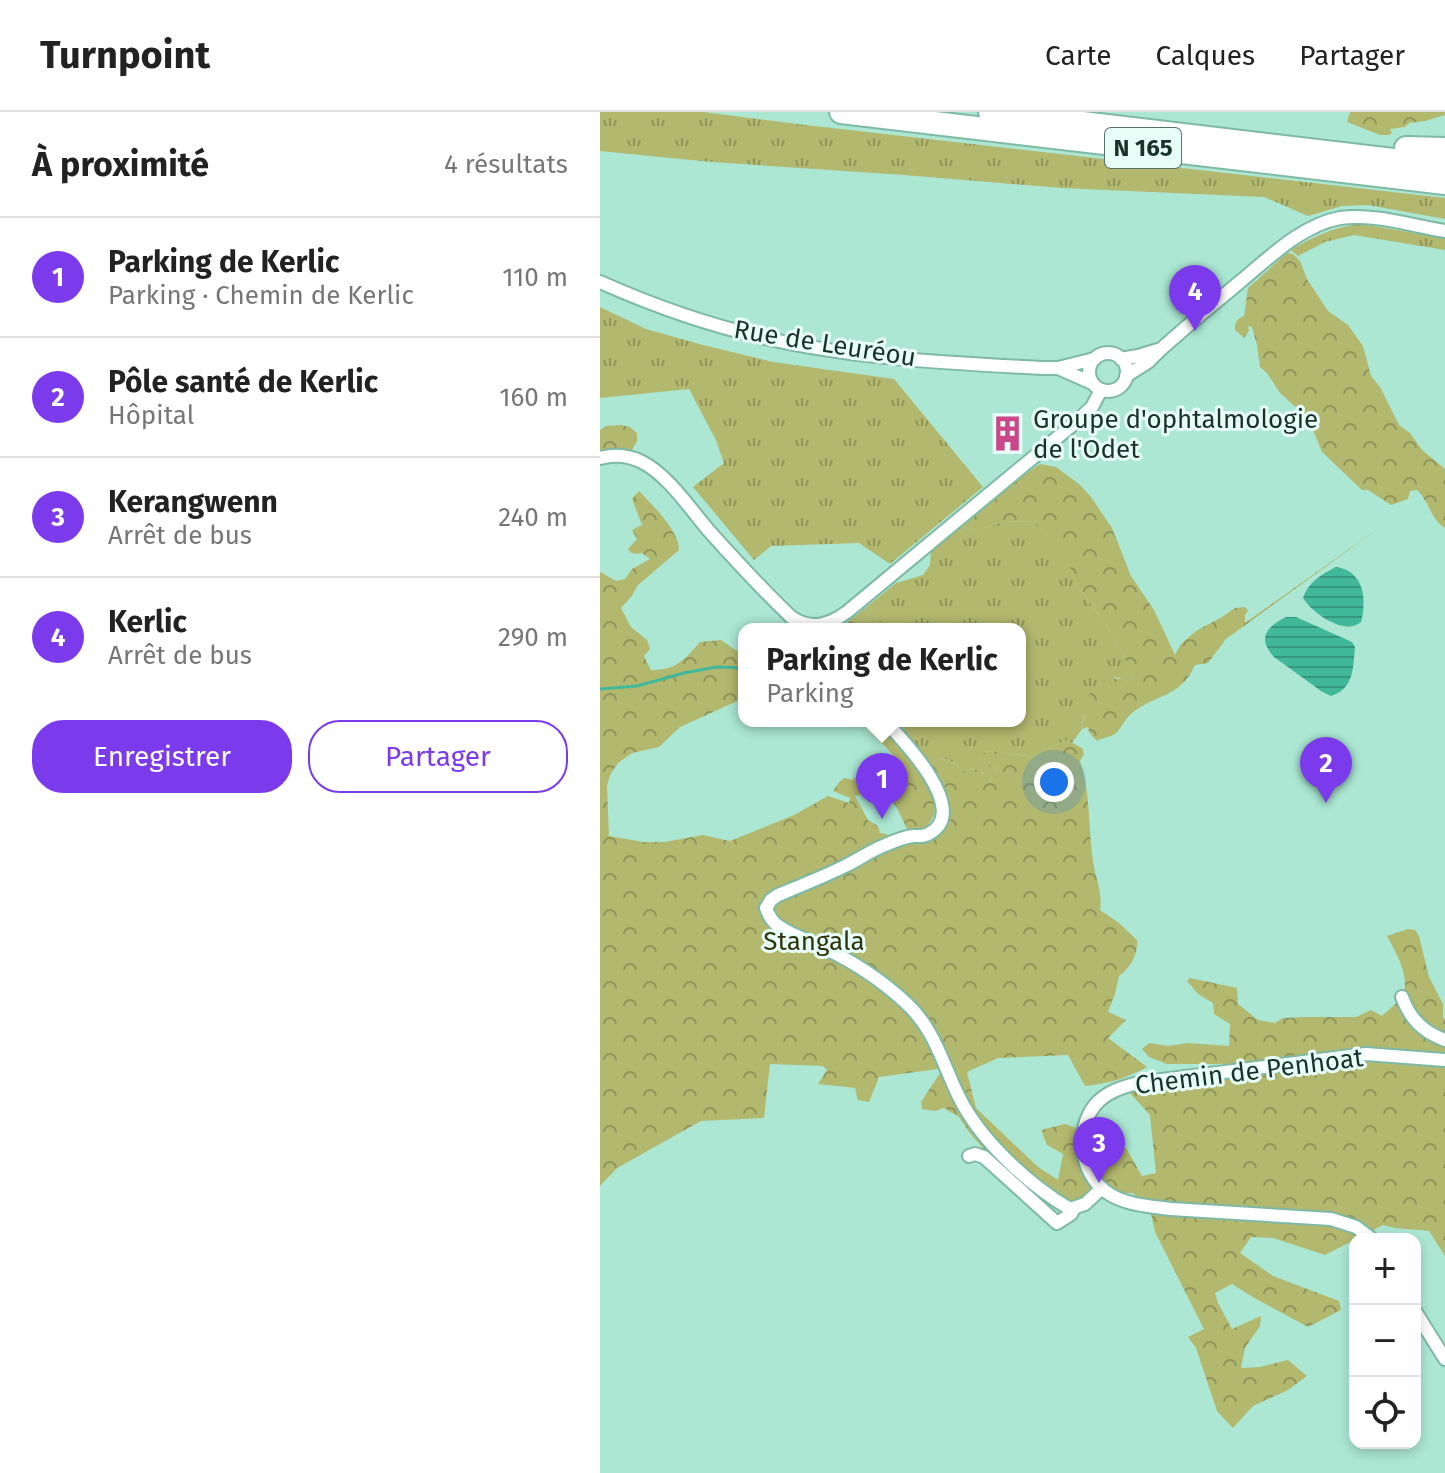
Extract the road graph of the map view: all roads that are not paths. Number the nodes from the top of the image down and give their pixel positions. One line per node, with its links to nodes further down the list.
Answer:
1 (841, 112): 6 (highway, N 165)
2 (990, 112): 3 (highway, N 165)
3 (1235, 141): 4 (highway); 5 (highway, N 165)
4 (1445, 149)
5 (1445, 166)
6 (1445, 183)
7 (1445, 231): 9 (street)
8 (600, 282): 12 (street, Rue de Leuréou)
9 (1161, 349): 11 (street); 13 (street)
10 (1094, 359): 11 (street); 12 (street, Rue de Leuréou); 14 (street)
11 (1121, 359): 13 (street)
12 (1058, 368): 14 (street, Rue de Leuréou)
13 (1126, 376): 14 (street)
14 (1096, 386): 17 (street)
15 (600, 458): 16 (street)
16 (800, 623)
17 (829, 623)
18 (891, 727): 24 (street)
19 (1402, 997): 20 (street)
20 (1445, 1040)
21 (1445, 1060): 23 (street, Chemin de Penhoat)
22 (969, 1156): 24 (street)
23 (1102, 1188): 24 (street); 25 (street)
24 (1074, 1208)
25 (1365, 1233)
26 (1421, 1321): 27 (street)
27 (1445, 1359)

